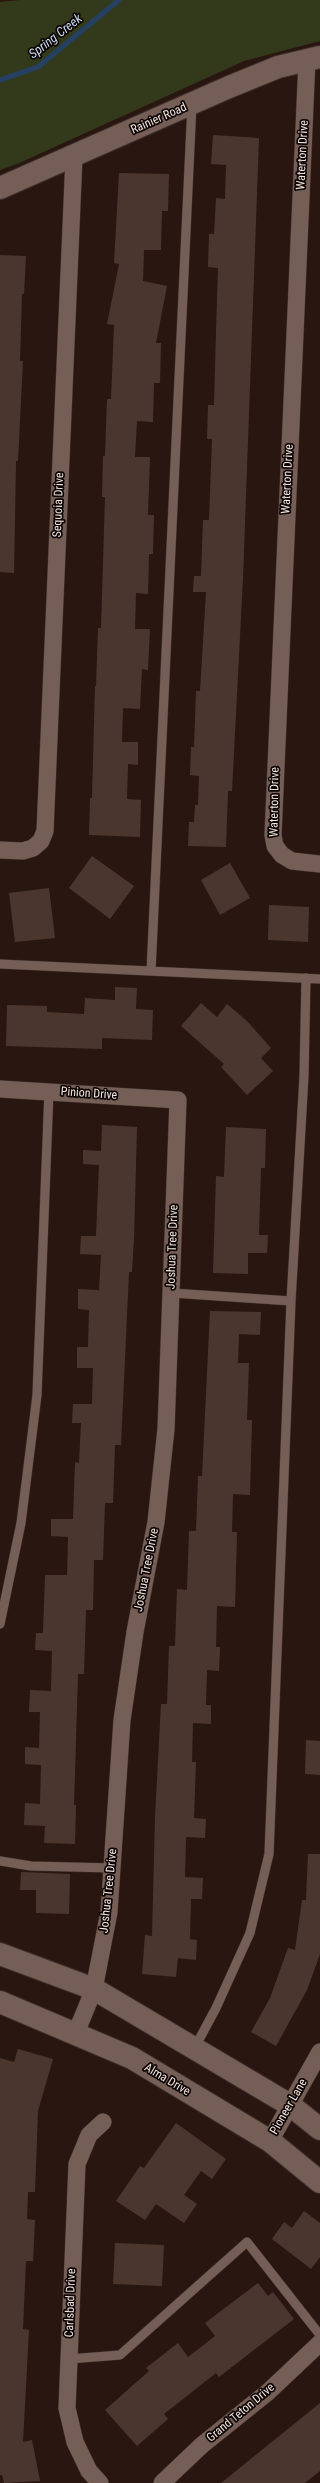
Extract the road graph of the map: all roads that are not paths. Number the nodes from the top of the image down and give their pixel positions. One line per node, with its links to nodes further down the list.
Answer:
1 (314, 59): 2 (main road, Rainier Road); 6 (street, Waterton Drive)
2 (192, 104): 3 (main road, Rainier Road); 8 (lane)
3 (74, 157): 4 (main road, Rainier Road); 5 (street, Sequoia Drive)
4 (0, 188)
5 (0, 850)
6 (320, 864)
7 (0, 964): 8 (lane)
8 (151, 971): 9 (lane)
9 (306, 978): 10 (lane); 15 (lane)
10 (320, 979)
11 (0, 1089): 12 (street, Pinion Drive)
12 (49, 1091): 13 (street, Pinion Drive); 16 (lane)
13 (178, 1100): 14 (street, Joshua Tree Drive)
14 (172, 1293): 15 (lane); 18 (street, Joshua Tree Drive)
15 (291, 1301): 23 (lane)
16 (0, 1624)
17 (0, 1861): 18 (lane)
18 (112, 1868): 20 (street, Joshua Tree Drive)
19 (0, 1954): 20 (main road)
20 (94, 1989): 22 (street, Joshua Tree Drive); 23 (main road)
21 (0, 2002): 22 (main road, Alma Drive)
22 (76, 2033): 28 (main road, Alma Drive)
23 (194, 2049): 25 (main road)
24 (320, 2052): 25 (street, Pioneer Lane)
25 (290, 2105): 27 (main road); 28 (street, Pioneer Lane)
26 (103, 2122): 32 (street, Carlsbad Drive)
27 (320, 2129)
28 (270, 2141): 29 (main road, Alma Drive)
29 (320, 2182)
30 (320, 2335): 32 (lane)
31 (320, 2343): 34 (street, Grand Teton Drive)
32 (69, 2359): 33 (street, Carlsbad Drive)
33 (100, 2483)
34 (162, 2483)

